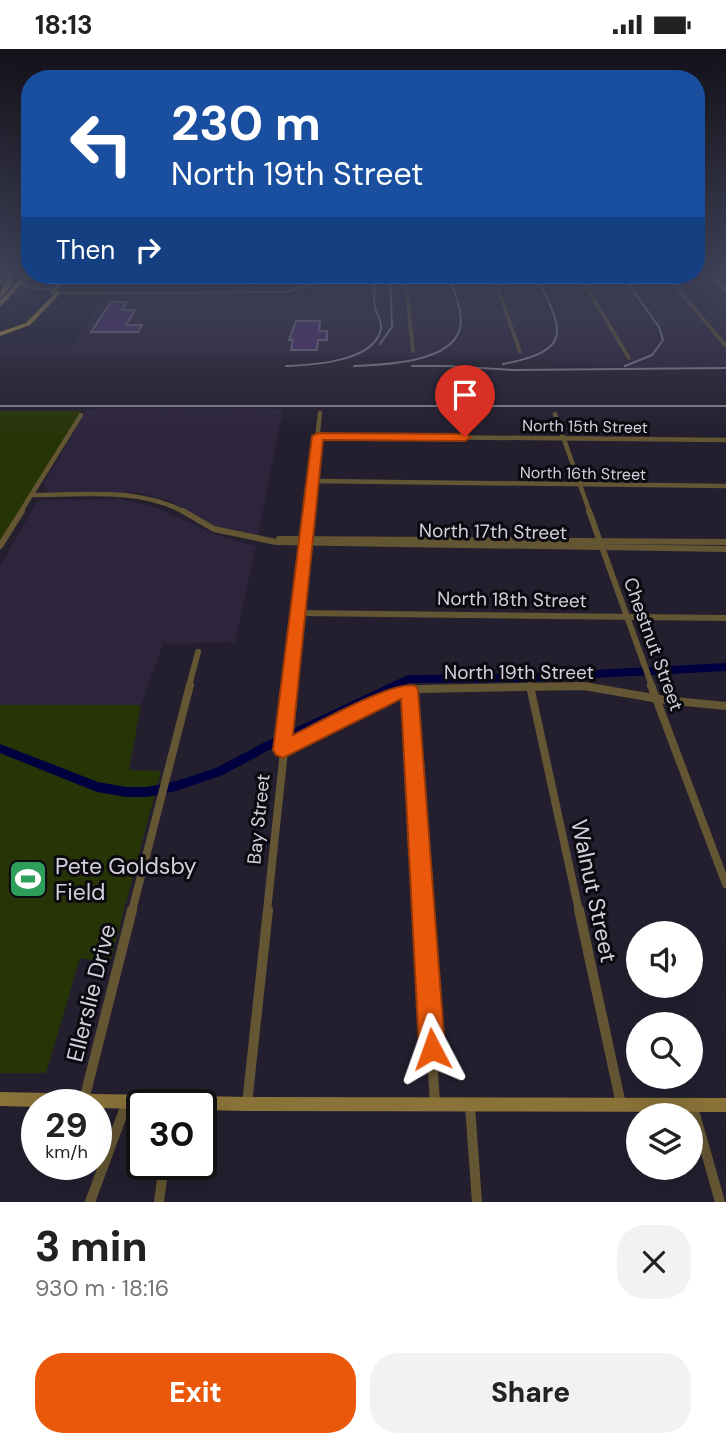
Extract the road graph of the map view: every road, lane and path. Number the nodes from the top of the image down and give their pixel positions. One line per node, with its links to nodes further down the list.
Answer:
1 (17, 329): 7 (highway)
2 (29, 329): 8 (highway)
3 (411, 329): 10 (street)
4 (512, 329): 11 (street)
5 (611, 329): 12 (street)
6 (711, 329): 9 (street)
7 (0, 334)
8 (0, 341)
9 (726, 346)
10 (413, 351)
11 (520, 352)
12 (629, 358)
13 (320, 413): 16 (street, Bay Street)
14 (555, 414): 17 (street, Chestnut Street)
15 (81, 415): 22 (street)
16 (318, 436): 17 (street, North 15th Street); 19 (street, Bay Street)
17 (564, 438): 18 (street, North 15th Street); 20 (street, Chestnut Street)
18 (726, 440)
19 (313, 481): 20 (street, North 16th Street); 23 (street, Bay Street)
20 (580, 485): 21 (street, North 16th Street); 24 (street, Chestnut Street)
21 (726, 486)
22 (31, 495): 23 (street, North 17th Street); 28 (street)
23 (306, 541): 25 (street, North 17th Street); 32 (street, Bay Street)
24 (600, 541): 25 (street, North 17th Street); 26 (street, North 17th Street); 29 (street, Chestnut Street)
25 (414, 542): 29 (street, North 17th Street)
26 (702, 542): 27 (street, North 17th Street); 30 (street)
27 (726, 542)
28 (0, 547)
29 (603, 548): 30 (street, North 17th Street); 33 (street, Chestnut Street)
30 (705, 549): 31 (street, North 17th Street)
31 (726, 549)
32 (297, 613): 33 (street, North 18th Street); 40 (street, Bay Street)
33 (626, 616): 34 (street, North 18th Street); 38 (street, Chestnut Street)
34 (726, 618)
35 (198, 652): 42 (street, Ellerslie Drive)
36 (530, 686): 37 (street, North 19th Street); 38 (street, North 19th Street); 49 (street, Walnut Street)
37 (410, 690): 40 (street, North 19th Street); 47 (street)
38 (656, 698): 39 (street, North 19th Street); 41 (street, Chestnut Street)
39 (726, 706)
40 (283, 747): 46 (street, Bay Street)
41 (726, 884)
42 (87, 1089)
43 (0, 1099): 44 (street)
44 (21, 1099)
45 (217, 1104): 46 (street)
46 (247, 1104): 47 (street)
47 (435, 1104): 48 (street)
48 (470, 1104): 49 (street); 58 (street)
49 (621, 1105): 50 (street)
50 (626, 1105)
51 (703, 1105): 52 (street)
52 (726, 1105)
53 (126, 1106): 56 (street)
54 (703, 1141): 59 (street)
55 (162, 1180): 57 (street)
56 (90, 1202)
57 (159, 1202)
58 (477, 1202)
59 (720, 1202)

